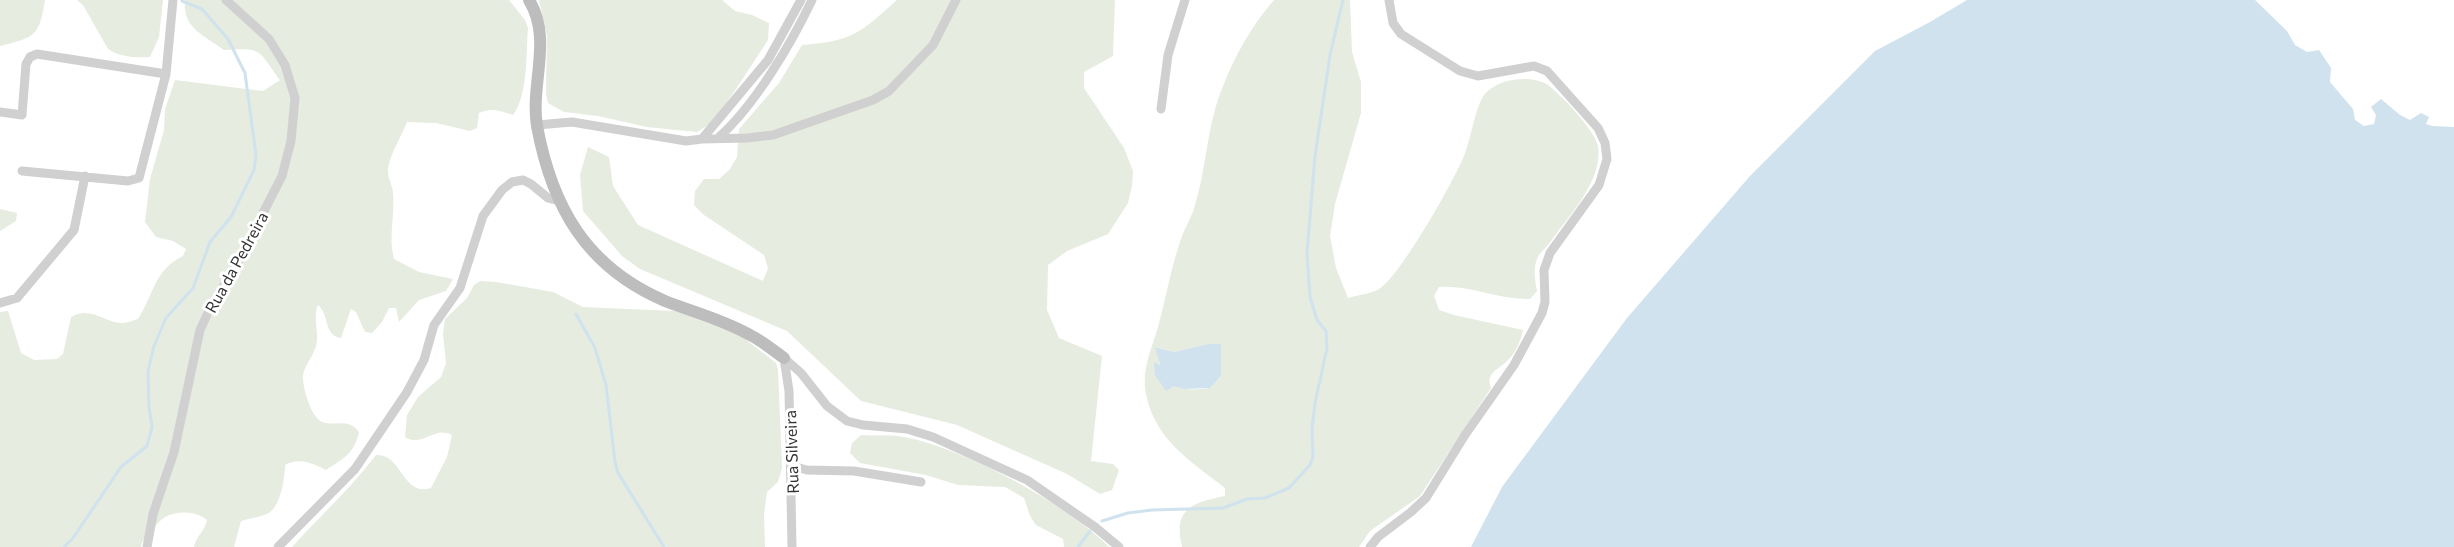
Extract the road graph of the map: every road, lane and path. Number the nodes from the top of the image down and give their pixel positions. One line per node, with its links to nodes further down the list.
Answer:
1 (173, 0): 9 (street)
2 (226, 0): 22 (street, Rua da Pedreira)
3 (529, 0): 12 (street)
4 (801, 0): 14 (street)
5 (812, 0): 13 (street)
6 (956, 0): 13 (street)
7 (1185, 0): 10 (street)
8 (1389, 0): 26 (street)
9 (166, 74): 11 (street); 16 (street)
10 (1161, 109)
11 (0, 112)
12 (537, 125): 14 (street); 17 (street)
13 (719, 137): 14 (street)
14 (702, 139)
15 (22, 171): 16 (street)
16 (85, 176): 18 (street)
17 (559, 201): 19 (street); 23 (street)
18 (0, 303)
19 (784, 358): 20 (street, Rua Silveira); 25 (street)
20 (792, 466): 21 (street); 24 (street, Rua Silveira)
21 (921, 482)
22 (147, 547)
23 (278, 547)
24 (792, 547)
25 (1119, 547)
26 (1370, 547)

